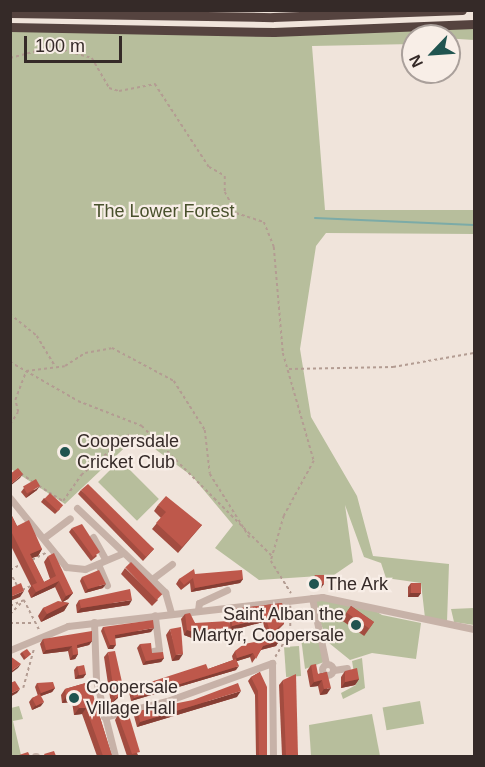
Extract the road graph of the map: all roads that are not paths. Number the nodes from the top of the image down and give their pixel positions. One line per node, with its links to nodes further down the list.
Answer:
1 (462, 10): 2 (highway)
2 (10, 13)
3 (474, 24): 4 (highway)
4 (10, 27)
5 (10, 498): 6 (street)
6 (14, 507): 9 (street)
7 (77, 508): 11 (street)
8 (70, 518): 9 (street)
9 (45, 537): 13 (street)
10 (93, 537): 12 (street)
11 (123, 553): 12 (street); 15 (street)
12 (106, 560): 13 (street)
13 (98, 564): 16 (street)
14 (172, 564): 15 (street)
15 (152, 579): 20 (street)
16 (106, 585)
17 (227, 590): 19 (street)
18 (312, 598): 19 (street); 23 (street); 26 (street)
19 (198, 610): 20 (street)
20 (171, 613): 21 (street)
21 (154, 615): 22 (street); 25 (street)
22 (94, 622): 24 (street); 27 (street)
23 (474, 629)
24 (10, 650)
25 (153, 651)
26 (347, 668)
27 (104, 717): 28 (street); 29 (street)
28 (115, 756)
29 (273, 756)

